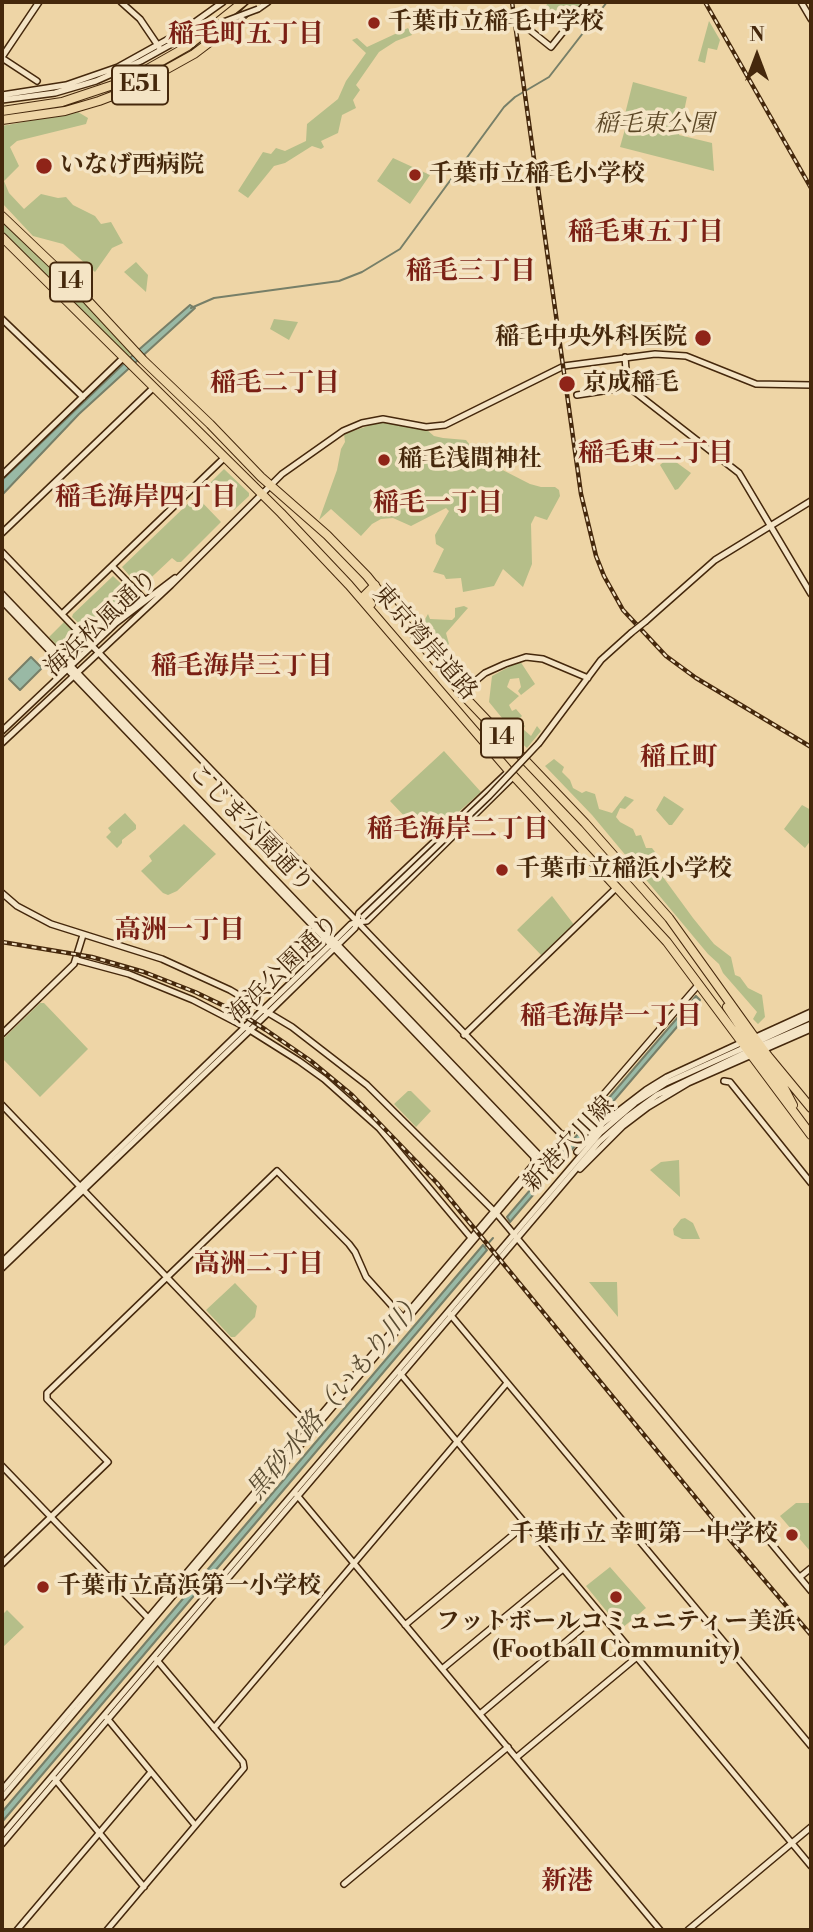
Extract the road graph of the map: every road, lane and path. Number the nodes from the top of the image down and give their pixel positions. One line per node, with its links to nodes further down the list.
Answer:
1 (39, 2): 12 (street)
2 (121, 2): 11 (street)
3 (223, 2): 11 (street)
4 (243, 2): 15 (highway, E51)
5 (268, 2): 8 (street)
6 (587, 2): 10 (street)
7 (801, 2): 9 (street)
8 (257, 6): 11 (street, bridge); 16 (highway, E51)
9 (811, 19)
10 (526, 27)
11 (159, 48): 14 (street)
12 (2, 57): 13 (street)
13 (37, 81)
14 (2, 97)
15 (2, 111)
16 (2, 120)
17 (2, 216): 27 (highway, 東京湾岸道路 / 14)
18 (2, 237): 21 (highway, 東京湾岸道路 / 14)
19 (2, 320): 26 (street)
20 (625, 357): 22 (street); 23 (street); 30 (street)
21 (128, 361): 24 (highway, 東京湾岸道路 / 14); 26 (street)
22 (811, 385)
23 (629, 387): 25 (street); 34 (street)
24 (153, 388): 28 (highway, 東京湾岸道路 / 14); 35 (street)
25 (577, 395)
26 (83, 397): 29 (street)
27 (226, 442): 30 (highway, 東京湾岸道路 / 14); 31 (highway)
28 (224, 458): 31 (highway, 東京湾岸道路 / 14); 37 (street)
29 (2, 475)
30 (270, 486): 31 (street); 33 (highway); 39 (highway, 東京湾岸道路 / 14)
31 (262, 494): 33 (highway, 東京湾岸道路 / 14); 38 (street)
32 (811, 501): 34 (street)
33 (295, 526): 45 (highway, 東京湾岸道路 / 14)
34 (771, 526): 41 (street); 50 (street, bridge)
35 (2, 533)
36 (2, 552): 44 (street)
37 (112, 566): 42 (street); 44 (street)
38 (178, 576): 42 (street, 海浜松風通り); 47 (street, 海浜松風通り)
39 (375, 585): 45 (highway); 51 (highway, 東京湾岸道路 / 14)
40 (2, 594): 48 (street, こじま公園通り)
41 (811, 594)
42 (145, 600): 46 (street, 海浜松風通り)
43 (2, 601): 48 (street, こじま公園通り)
44 (62, 614): 46 (street)
45 (383, 624): 54 (highway, 東京湾岸道路 / 14)
46 (91, 645): 47 (street); 48 (street, 海浜松風通り)
47 (98, 652): 49 (street, 海浜松風通り); 60 (street)
48 (68, 667): 49 (street, こじま公園通り); 52 (street, 海浜松風通り)
49 (74, 673): 53 (street, 海浜松風通り); 63 (street, こじま公園通り)
50 (588, 678): 51 (street); 60 (street, bridge)
51 (461, 693): 55 (highway, 東京湾岸道路 / 14)
52 (2, 731)
53 (2, 743)
54 (511, 773): 56 (highway, 東京湾岸道路 / 14); 60 (street); 60 (street)
55 (602, 841): 56 (highway); 57 (highway, 東京湾岸道路 / 14)
56 (607, 876): 58 (highway, 東京湾岸道路 / 14)
57 (641, 885): 61 (highway); 74 (highway, 東京湾岸道路 / 14)
58 (617, 887): 61 (highway, 東京湾岸道路 / 14); 73 (street)
59 (2, 893): 62 (street)
60 (357, 922): 63 (street, 海浜公園通り); 73 (street)
61 (650, 923): 65 (highway, 東京湾岸道路 / 14)
62 (83, 934): 64 (street); 66 (street)
63 (334, 944): 66 (street, 海浜公園通り); 83 (street, こじま公園通り)
64 (77, 960): 70 (street); 72 (street)
65 (699, 984): 73 (street); 74 (highway, 東京湾岸道路 / 14)
66 (267, 1010): 70 (street, 海浜公園通り); 83 (street)
67 (811, 1012): 74 (street)
68 (811, 1017): 82 (street, 新港穴川線)
69 (811, 1024): 82 (street, 新港穴川線)
70 (247, 1028): 81 (street, 海浜公園通り); 85 (street)
71 (811, 1029): 75 (street)
72 (2, 1033)
73 (464, 1035)
74 (749, 1040): 75 (highway, 東京湾岸道路 / 14); 75 (highway); 82 (street)
75 (758, 1052): 78 (highway, 東京湾岸道路 / 14); 79 (highway, 東京湾岸道路 / 14); 82 (street)
76 (724, 1080): 80 (street)
77 (2, 1105): 81 (street)
78 (811, 1108)
79 (811, 1135)
80 (811, 1183)
81 (81, 1188): 86 (street, 海浜公園通り); 87 (street, 海浜公園通り); 88 (street)
82 (553, 1191): 84 (street, 新港穴川線)
83 (495, 1212): 84 (street); 85 (street, こじま公園通り)
84 (513, 1233): 89 (street, 新港穴川線); 103 (street)
85 (472, 1239): 90 (street, こじま公園通り)
86 (2, 1262)
87 (2, 1268)
88 (167, 1278): 90 (street); 93 (street); 97 (street)
89 (449, 1313): 91 (street, 新港穴川線); 92 (street)
90 (405, 1319): 93 (street, こじま公園通り)
91 (399, 1371): 94 (street); 96 (street, 新港穴川線)
92 (507, 1382): 94 (street); 114 (street)
93 (311, 1429): 106 (street, こじま公園通り)
94 (457, 1441): 98 (street); 99 (street)
95 (2, 1466): 97 (street)
96 (295, 1494): 99 (street); 109 (street, 新港穴川線)
97 (51, 1517): 100 (street); 106 (street)
98 (526, 1524): 102 (street); 107 (street)
99 (354, 1563): 107 (street); 113 (street)
100 (2, 1564)
101 (811, 1568): 103 (street)
102 (563, 1569): 105 (street); 110 (street)
103 (800, 1577): 104 (street)
104 (811, 1591)
105 (600, 1613): 108 (street); 111 (street)
106 (149, 1620): 119 (street); 120 (street)
107 (405, 1625): 110 (street)
108 (637, 1657): 116 (street); 125 (street)
109 (155, 1659): 112 (street, 新港穴川線); 113 (street)
110 (442, 1669): 111 (street)
111 (480, 1713): 115 (street)
112 (106, 1716): 117 (street); 118 (street, 新港穴川線)
113 (214, 1728): 121 (street)
114 (811, 1746)
115 (509, 1747): 116 (street); 128 (street)
116 (517, 1757): 132 (street)
117 (151, 1772): 121 (street); 123 (street)
118 (54, 1778): 123 (street); 124 (street); 126 (street)
119 (2, 1790)
120 (2, 1798)
121 (195, 1825): 129 (street)
122 (811, 1827): 125 (street)
123 (99, 1833): 129 (street); 130 (street)
124 (2, 1835)
125 (792, 1843): 127 (street); 133 (street)
126 (2, 1844)
127 (811, 1866)
128 (344, 1884)
129 (144, 1887): 131 (street)
130 (17, 1930)
131 (107, 1930)
132 (660, 1930)
133 (688, 1930)

